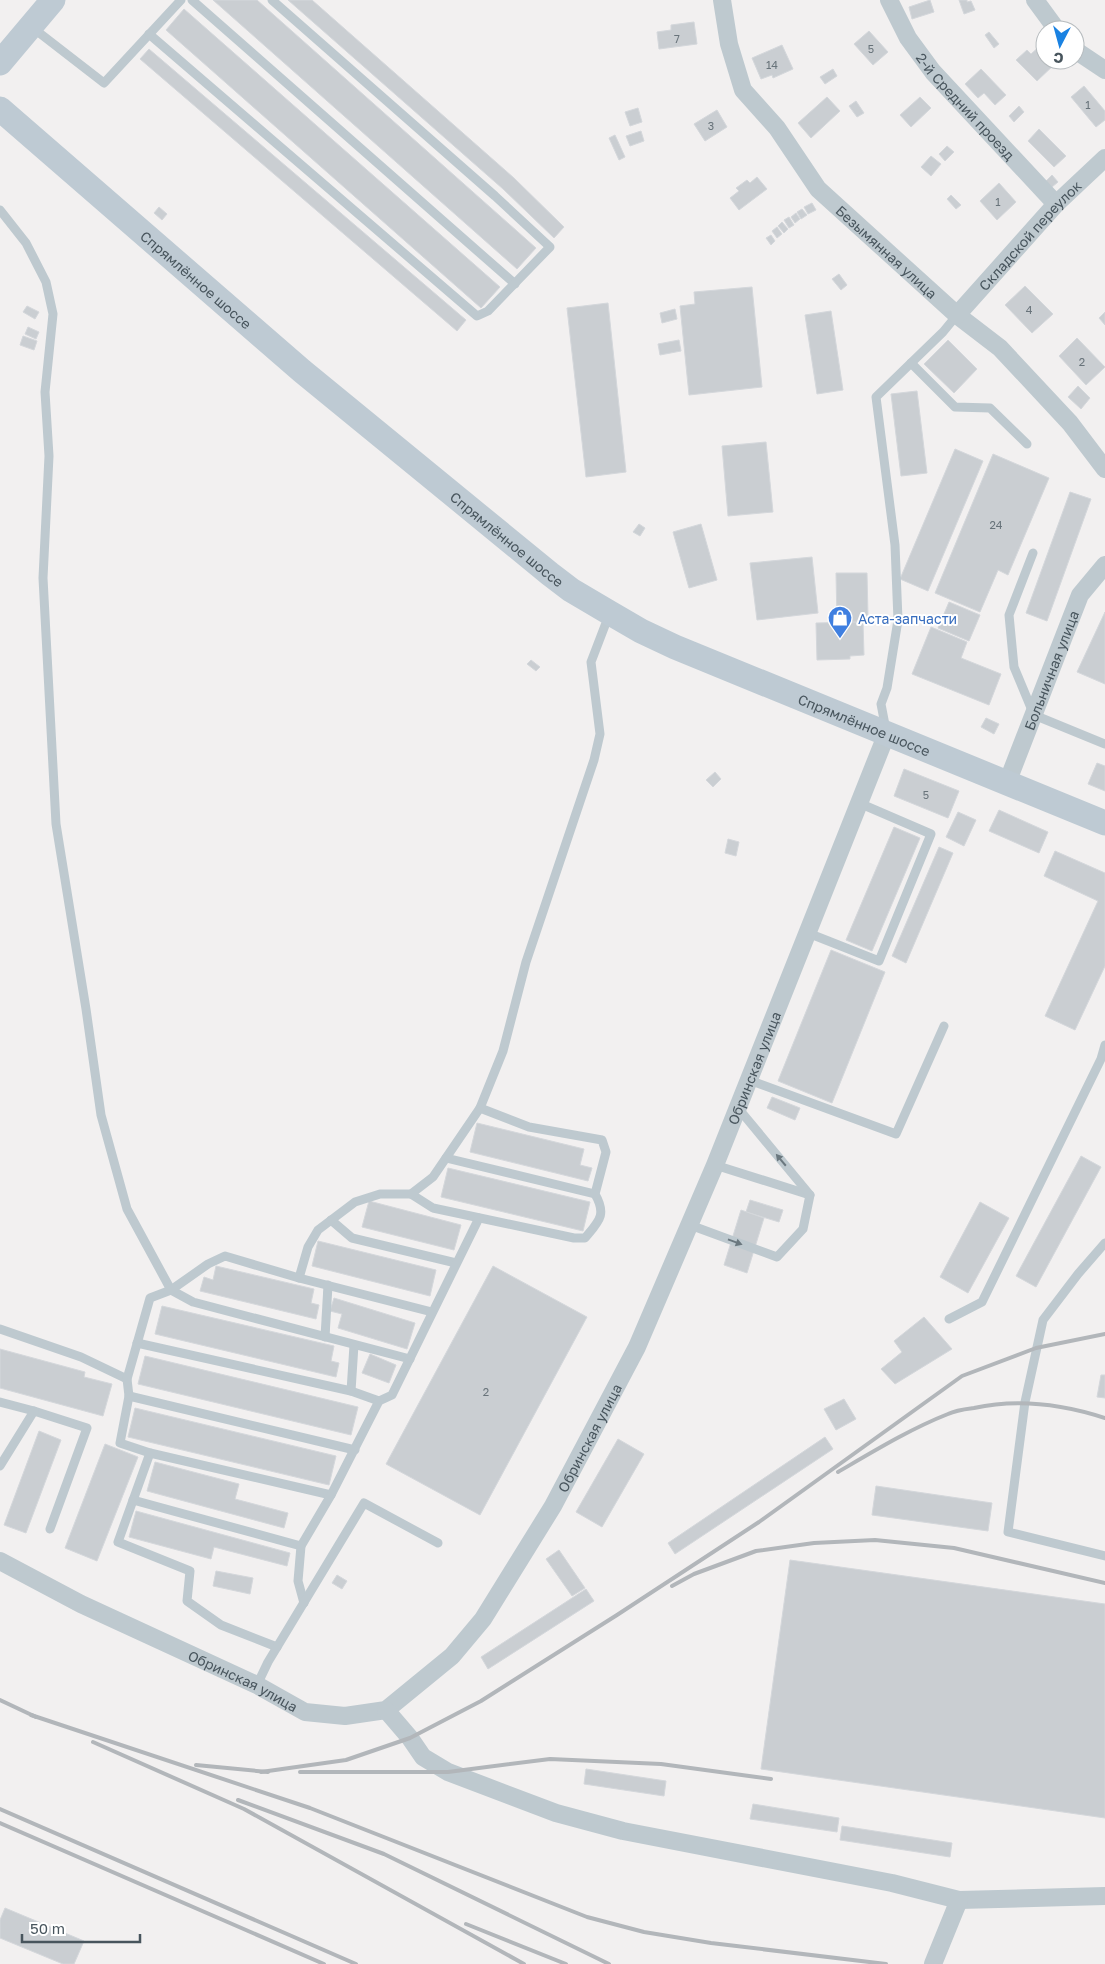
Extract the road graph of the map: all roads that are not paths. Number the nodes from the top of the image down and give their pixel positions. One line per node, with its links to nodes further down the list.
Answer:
1 (53, 0): 9 (main road)
2 (181, 0): 10 (lane)
3 (192, 0): 18 (lane)
4 (272, 0): 18 (lane)
5 (722, 0): 19 (street, Безымянная улица)
6 (889, 0): 16 (street, 2-й Средний проезд)
7 (1035, 0): 8 (street)
8 (1050, 20)
9 (31, 26): 10 (lane); 12 (main road)
10 (149, 34): 18 (lane)
11 (1085, 57): 13 (street)
12 (0, 63)
13 (1105, 70)
14 (0, 109): 25 (main road, Спрямлённое шоссе)
15 (1105, 158): 16 (street, Складской переулок)
16 (1056, 204): 19 (street, Складской переулок)
17 (0, 210): 50 (lane)
18 (515, 284)
19 (957, 315): 20 (lane); 22 (street, Безымянная улица)
20 (911, 362): 21 (lane); 27 (lane)
21 (1027, 444)
22 (1105, 469)
23 (1032, 553): 26 (lane)
24 (1105, 565): 26 (street, Больничная улица)
25 (610, 613): 27 (main road, Спрямлённое шоссе); 36 (lane)
26 (1034, 715): 28 (lane); 29 (street, Больничная улица)
27 (887, 733): 29 (main road, Спрямлённое шоссе); 30 (street, Обринская улица)
28 (1105, 744)
29 (1007, 783): 31 (main road, Спрямлённое шоссе)
30 (859, 802): 32 (street, Обринская улица); 32 (lane)
31 (1105, 823)
32 (808, 933): 35 (street, Обринская улица)
33 (944, 1026): 35 (lane)
34 (1105, 1045): 52 (lane)
35 (749, 1080): 37 (street, Обринская улица)
36 (480, 1108): 38 (lane); 41 (lane)
37 (738, 1108): 39 (street, Обринская улица); 42 (lane, one-way to 37)
38 (446, 1158): 40 (lane); 41 (lane)
39 (715, 1165): 42 (lane); 45 (street, Обринская улица)
40 (411, 1194): 43 (lane); 44 (lane)
41 (595, 1194): 43 (lane)
42 (810, 1195): 45 (lane, one-way to 42)
43 (479, 1218): 47 (lane)
44 (331, 1220): 47 (lane); 48 (lane)
45 (690, 1225): 77 (street, Обринская улица)
46 (1105, 1243): 72 (lane)
47 (456, 1264): 51 (lane)
48 (299, 1278): 49 (lane); 50 (lane)
49 (328, 1285): 51 (lane); 54 (lane)
50 (171, 1290): 54 (lane); 55 (lane)
51 (432, 1312): 57 (lane)
52 (949, 1319)
53 (0, 1329): 58 (lane)
54 (325, 1337): 56 (lane)
55 (137, 1343): 58 (lane); 59 (lane)
56 (354, 1345): 57 (lane); 59 (lane)
57 (410, 1359): 61 (lane)
58 (127, 1379): 60 (lane)
59 (351, 1391): 61 (lane)
60 (129, 1396): 64 (lane); 65 (lane)
61 (379, 1401): 64 (lane)
62 (0, 1402): 63 (lane)
63 (34, 1411): 66 (lane); 69 (lane)
64 (355, 1450): 67 (lane)
65 (150, 1453): 67 (lane); 68 (lane)
66 (0, 1466)
67 (331, 1495): 71 (lane)
68 (133, 1500): 71 (lane); 75 (lane)
69 (50, 1529)
70 (438, 1543): 74 (lane)
71 (301, 1546): 74 (lane)
72 (1105, 1556)
73 (0, 1561): 76 (street, Обринская улица)
74 (304, 1603): 75 (lane)
75 (277, 1646): 76 (lane)
76 (257, 1685): 77 (street, Обринская улица)
77 (386, 1710): 79 (street)
78 (1105, 1896): 79 (street)
79 (959, 1900): 80 (street)
80 (933, 1964)

